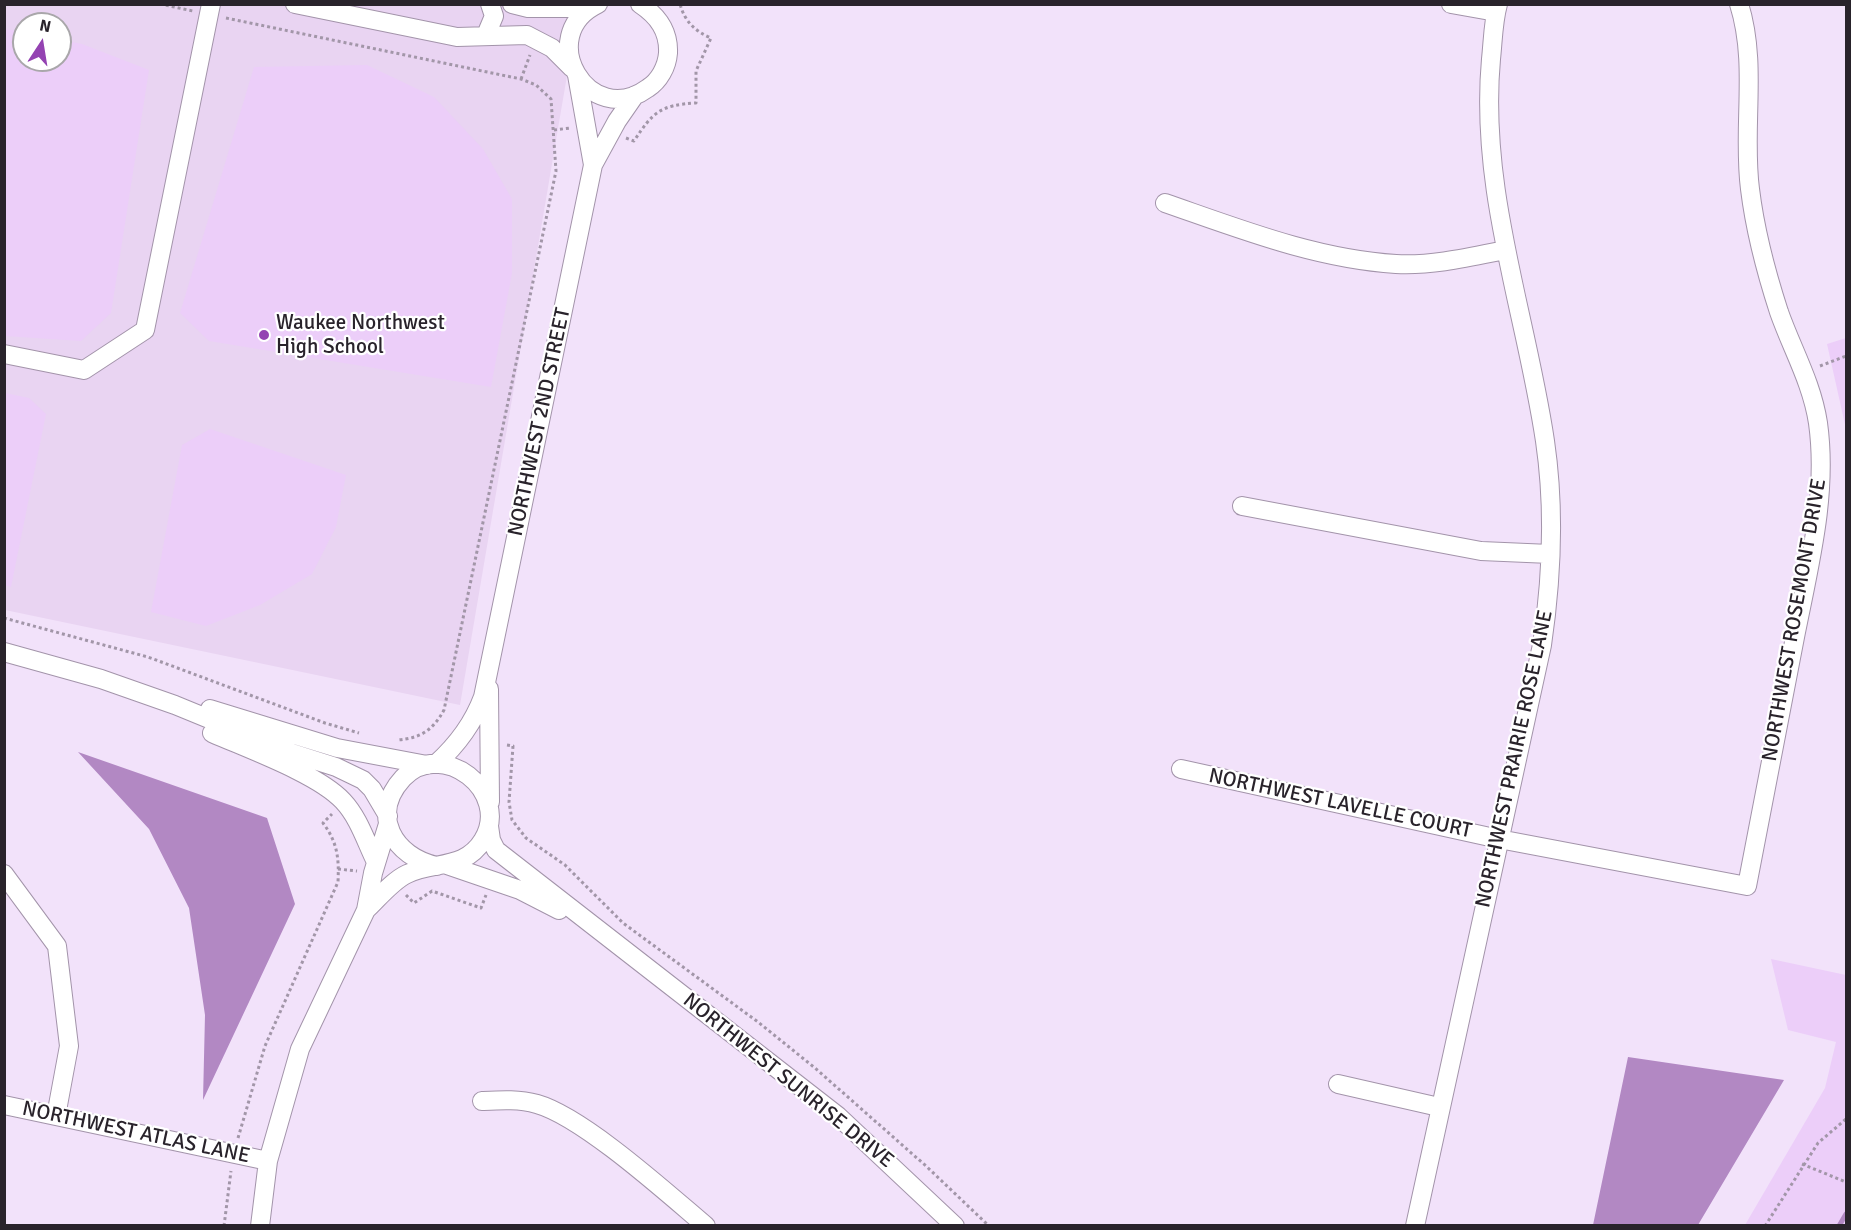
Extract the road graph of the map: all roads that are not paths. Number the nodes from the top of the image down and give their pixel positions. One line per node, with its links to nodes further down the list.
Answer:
1 (295, 4): 11 (street)
2 (490, 4): 11 (street)
3 (512, 4): 7 (street)
4 (640, 4): 10 (street, NORTHWEST 2ND STREET)
5 (1451, 4): 8 (street)
6 (1739, 4): 31 (street, NORTHWEST ROSEMONT DRIVE)
7 (594, 6): 12 (street, NORTHWEST 2ND STREET)
8 (1497, 8): 16 (street, NORTHWEST PRAIRIE ROSE LANE)
9 (210, 10): 17 (street)
10 (655, 10): 13 (street, NORTHWEST 2ND STREET)
11 (486, 35): 12 (street)
12 (574, 71): 13 (street); 14 (street, NORTHWEST 2ND STREET)
13 (635, 95): 14 (street, NORTHWEST 2ND STREET)
14 (593, 165): 21 (street, NORTHWEST 2ND STREET)
15 (1165, 203): 16 (street)
16 (1505, 250): 19 (street, NORTHWEST PRAIRIE ROSE LANE)
17 (4, 354)
18 (1242, 506): 19 (street)
19 (1550, 554): 27 (street, NORTHWEST PRAIRIE ROSE LANE)
20 (4, 652): 22 (street)
21 (488, 678): 23 (street, NORTHWEST 2ND STREET); 26 (street, NORTHWEST 2ND STREET)
22 (175, 705): 23 (street); 25 (street); 28 (street)
23 (432, 765): 25 (street); 26 (street)
24 (1181, 770): 27 (street, NORTHWEST LAVELLE COURT)
25 (388, 820): 28 (street); 29 (street)
26 (489, 821): 29 (street); 33 (street, NORTHWEST SUNRISE DRIVE)
27 (1499, 839): 31 (street, NORTHWEST LAVELLE COURT); 37 (street, NORTHWEST PRAIRIE ROSE LANE)
28 (376, 862): 32 (street)
29 (442, 866): 32 (street); 33 (street, NORTHWEST SUNRISE DRIVE)
30 (4, 874): 38 (street)
31 (1747, 886)
32 (366, 910): 39 (street)
33 (614, 944): 42 (street, NORTHWEST SUNRISE DRIVE)
34 (1338, 1084): 37 (street)
35 (482, 1101): 41 (street)
36 (4, 1105): 38 (street, NORTHWEST ATLAS LANE)
37 (1439, 1107): 43 (street, NORTHWEST PRAIRIE ROSE LANE)
38 (57, 1116): 39 (street, NORTHWEST ATLAS LANE)
39 (268, 1161): 40 (street)
40 (260, 1226)
41 (706, 1226)
42 (955, 1226)
43 (1415, 1226)

